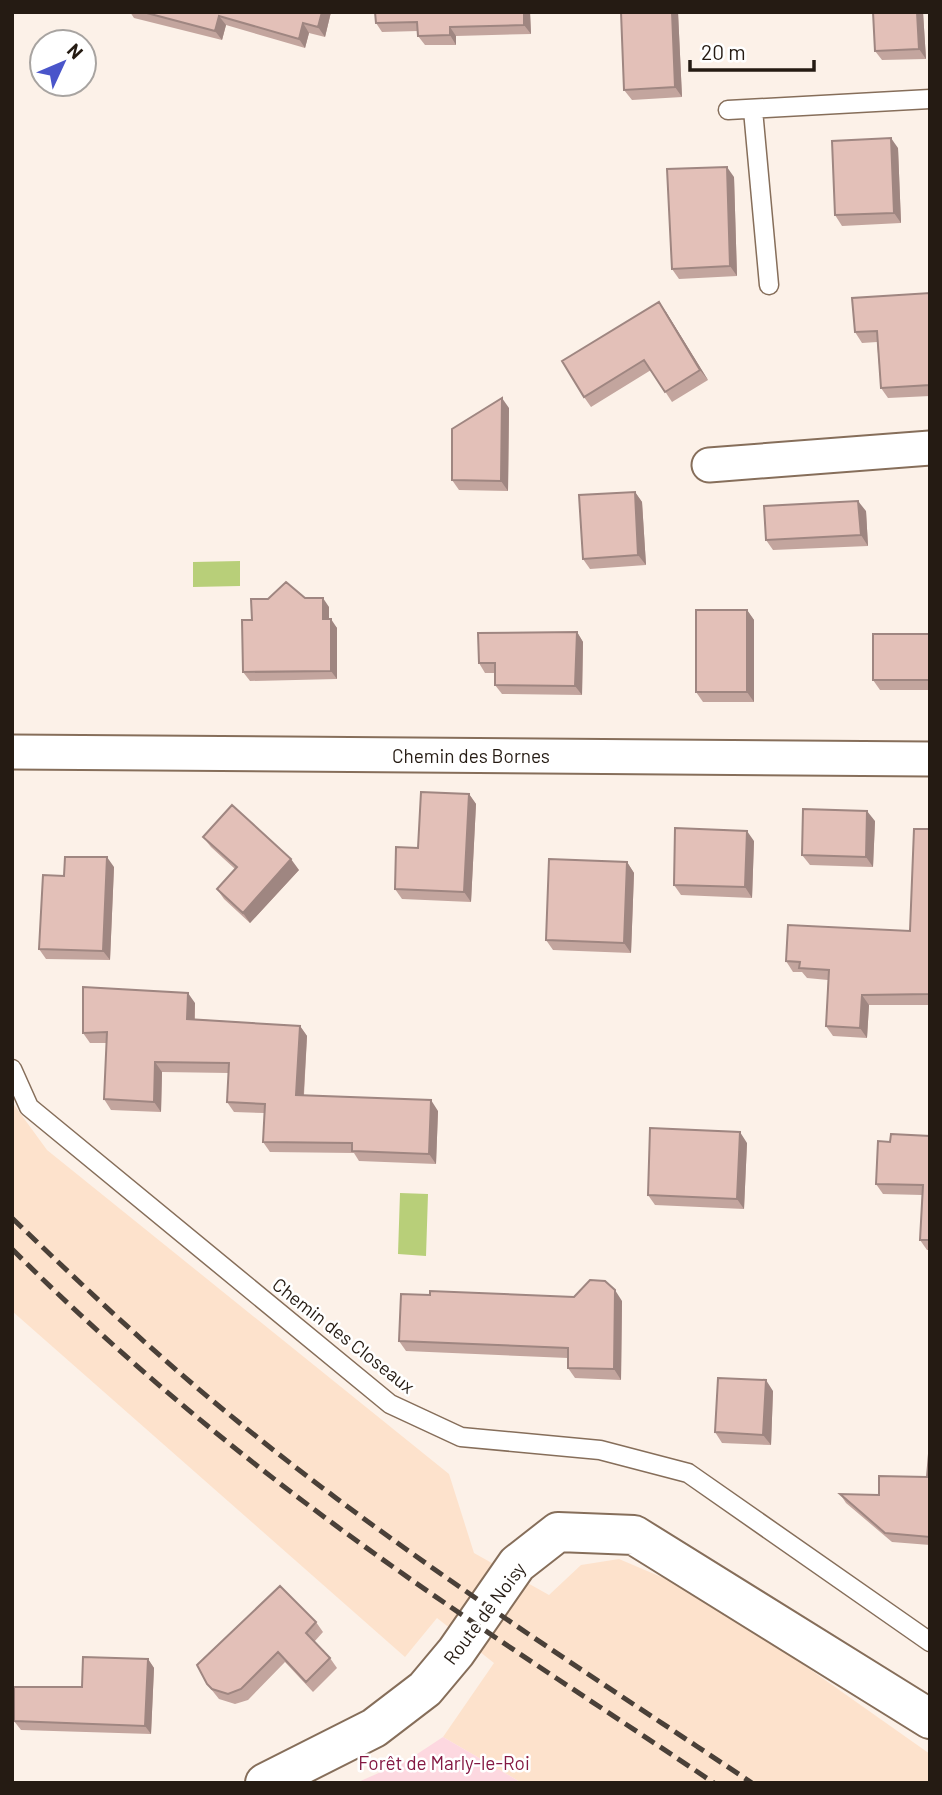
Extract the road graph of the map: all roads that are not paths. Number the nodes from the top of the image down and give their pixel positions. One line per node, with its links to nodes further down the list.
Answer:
1 (930, 99): 3 (lane)
2 (728, 110): 3 (lane)
3 (753, 110): 4 (lane)
4 (769, 285)
5 (930, 448): 6 (street)
6 (709, 465)
7 (12, 752): 8 (street, Chemin des Bornes)
8 (930, 759)
9 (12, 1069): 10 (lane, Chemin des Closeaux)
10 (930, 1642)
11 (930, 1719): 12 (street, Route de Noisy)
12 (265, 1783)

